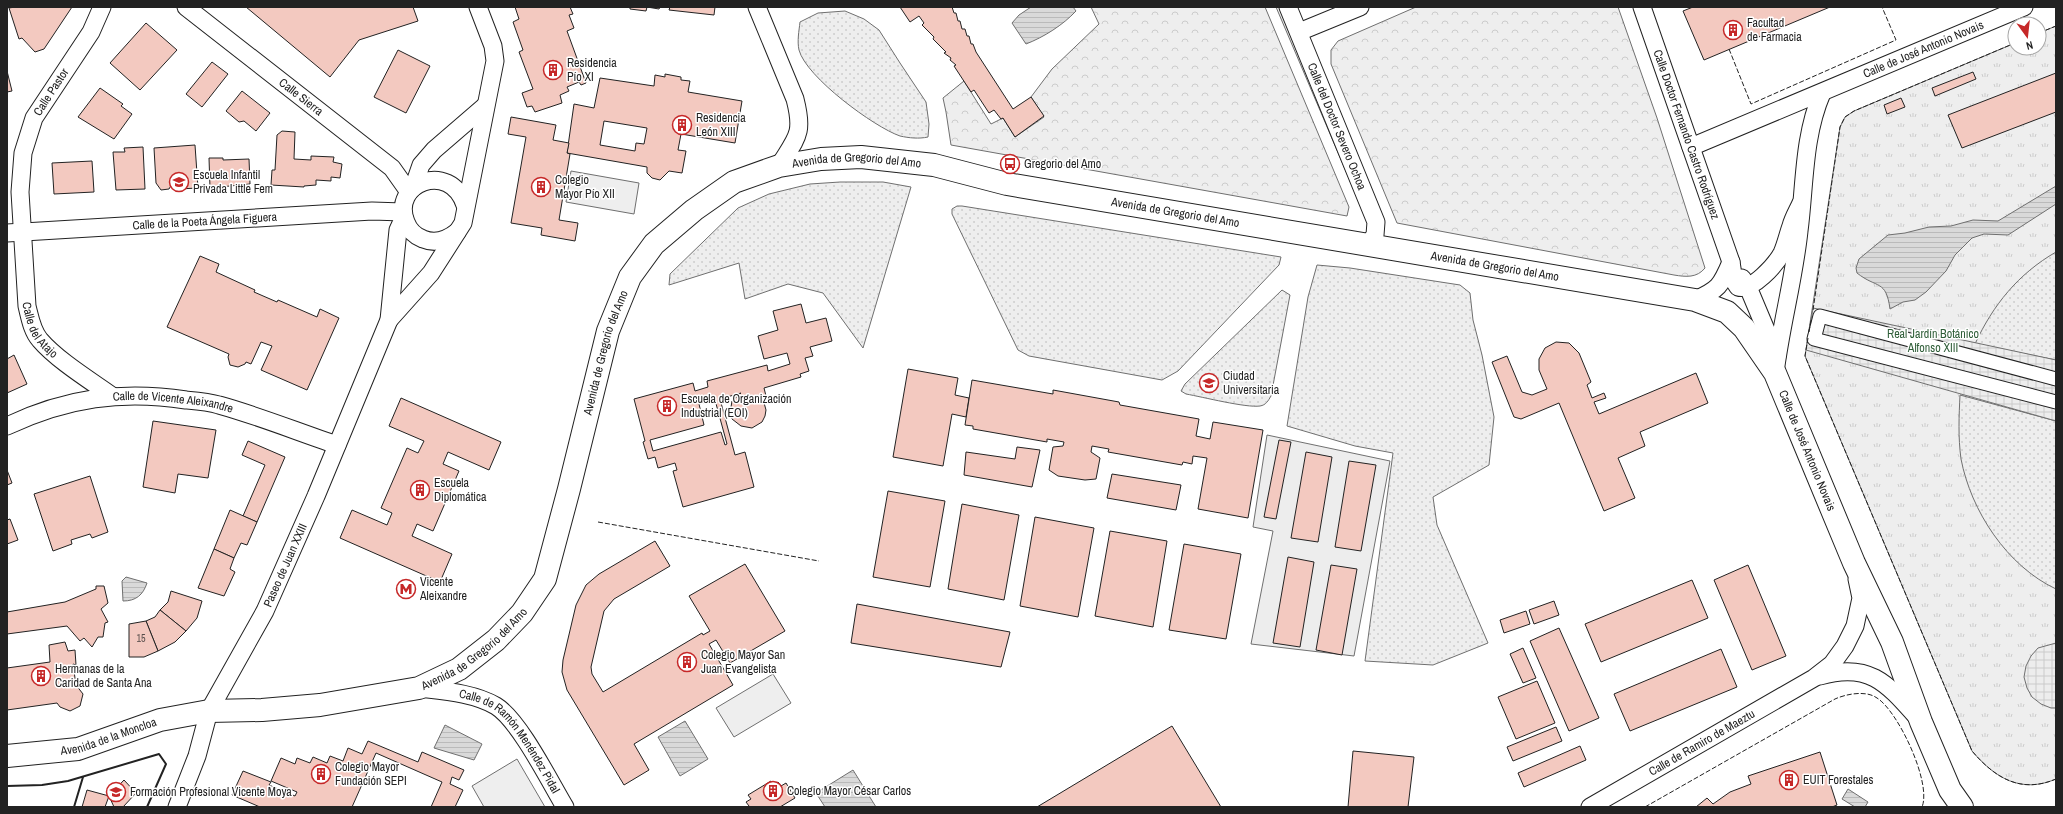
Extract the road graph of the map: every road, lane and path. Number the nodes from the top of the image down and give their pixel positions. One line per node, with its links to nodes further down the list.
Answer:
1 (102, 7): 19 (street, Calle Pastor)
2 (186, 7): 14 (street, Calle Sierra)
3 (478, 7): 11 (street)
4 (757, 7): 13 (street)
5 (1288, 7): 9 (street, Calle del Doctor Severo Ochoa)
6 (1360, 7): 9 (street)
7 (1642, 7): 12 (street, Calle Doctor Fernando Castro Rodríguez)
8 (2024, 7): 10 (street, Calle de José Antonio Novais)
9 (1299, 32): 20 (street, Calle del Doctor Severo Ochoa)
10 (1822, 93): 12 (street, Calle de José Antonio Novais); 15 (street)
11 (485, 106): 14 (street); 16 (street)
12 (1691, 147): 21 (street, Calle Doctor Fernando Castro Rodríguez)
13 (779, 166): 20 (street, Avenida de Gregorio del Amo); 33 (street, Avenida de Gregorio del Amo)
14 (411, 190): 16 (street); 17 (street)
15 (1801, 203): 22 (street); 25 (street)
16 (465, 205): 18 (street)
17 (404, 214): 18 (street); 19 (street, Calle de la Poeta Ángela Figuera); 24 (street)
18 (458, 230): 24 (street)
19 (15, 233): 27 (street, Calle del Atajo)
20 (1367, 246): 23 (street, Avenida de Gregorio del Amo)
21 (1732, 262): 22 (street, Calle Doctor Fernando Castro Rodríguez); 23 (street)
22 (1748, 287): 25 (street, Calle Doctor Fernando Castro Rodríguez)
23 (1695, 300): 25 (street, Avenida de Gregorio del Amo)
24 (389, 320): 30 (street, Paseo de Juan XXIII)
25 (1776, 364): 31 (street, Calle de José Antonio Novais)
26 (2056, 379): 28 (street)
27 (112, 396): 29 (street, Calle de Vicente Aleixandre); 30 (street, Calle de Vicente Aleixandre)
28 (2056, 402)
29 (7, 426)
30 (337, 445): 34 (street, Paseo de Juan XXIII)
31 (1854, 563): 32 (street, Calle de Ramiro de Maeztu); 35 (street, Calle de José Antonio Novais)
32 (1814, 678): 35 (street, Calle de Ramiro de Maeztu); 40 (street, Calle de Ramiro de Maeztu)
33 (419, 688): 34 (street, Avenida de Gregorio del Amo); 39 (street, Calle de Ramón Menéndez Pidal)
34 (209, 711): 36 (street, Avenida de la Moncloa); 38 (street, Paseo de Juan XXIII)
35 (1921, 722): 37 (street, Calle de José Antonio Novais)
36 (7, 756)
37 (1949, 798): 41 (street, Calle de José Antonio Novais)
38 (177, 807)
39 (566, 807)
40 (1590, 807)
41 (1962, 807)

